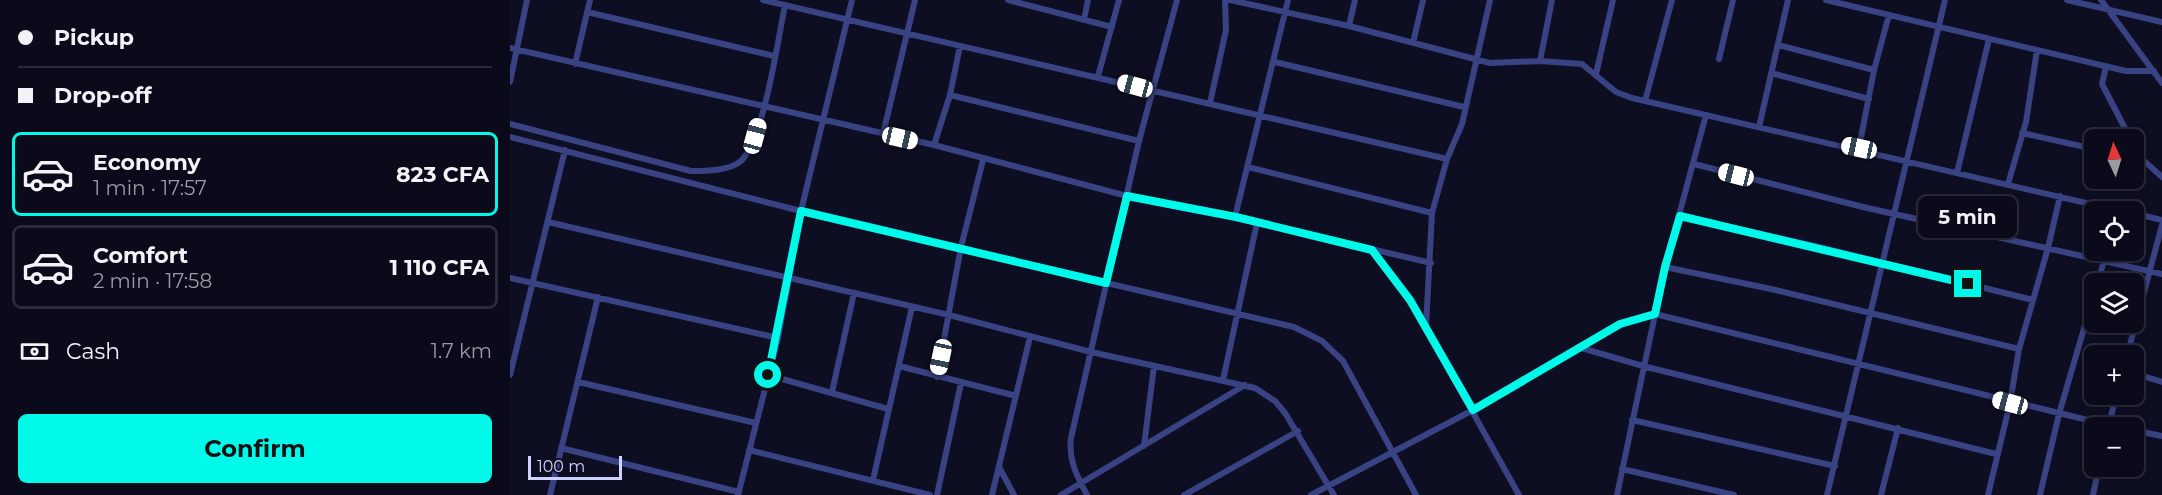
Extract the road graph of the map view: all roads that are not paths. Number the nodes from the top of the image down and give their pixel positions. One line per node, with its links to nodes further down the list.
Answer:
1 (527, 0): 41 (street)
2 (590, 0): 27 (street)
3 (763, 0): 25 (street)
4 (852, 0): 30 (street)
5 (915, 0): 36 (street)
6 (1008, 0): 31 (street)
7 (1088, 0): 31 (street)
8 (1119, 0): 34 (street)
9 (1177, 0): 57 (street)
10 (1225, 0): 61 (street)
11 (1230, 0): 28 (street)
12 (1288, 0): 28 (street)
13 (1355, 0): 33 (street)
14 (1423, 0): 38 (street)
15 (1490, 0): 44 (street)
16 (1552, 0): 46 (street)
17 (1613, 0): 53 (street)
18 (1672, 0): 60 (street)
19 (1733, 0): 45 (street)
20 (1788, 0): 39 (street)
21 (1826, 0): 29 (street)
22 (1945, 0): 35 (street)
23 (2067, 0): 26 (street)
24 (2101, 0): 26 (street)
25 (785, 5): 30 (street); 43 (street)
26 (2109, 10): 32 (street); 51 (street)
27 (587, 12): 43 (street); 48 (street)
28 (1285, 12): 33 (street); 47 (street)
29 (1889, 15): 35 (street); 50 (street)
30 (848, 18): 36 (street); 66 (street)
31 (1084, 20): 34 (street)
32 (2162, 22)
33 (1349, 26): 38 (street)
34 (1112, 27): 54 (street)
35 (1937, 27): 37 (street); 80 (street)
36 (908, 33): 40 (street); 71 (street)
37 (1989, 39): 42 (street); 84 (street)
38 (1413, 42): 44 (street)
39 (1778, 45): 50 (street); 52 (street)
40 (960, 46): 54 (street); 58 (street)
41 (513, 49): 48 (street); 55 (street)
42 (2037, 50): 49 (street); 70 (street)
43 (774, 56): 62 (street)
44 (1475, 59): 46 (street); 63 (street)
45 (1719, 59)
46 (1540, 61): 53 (street)
47 (1275, 62): 63 (street); 64 (street)
48 (575, 64): 62 (street)
49 (2106, 67): 51 (street); 69 (street)
50 (1874, 70): 59 (street)
51 (2154, 71): 56 (street)
52 (1771, 73): 59 (street); 68 (street)
53 (1596, 74): 60 (street)
54 (1098, 76): 57 (street)
55 (510, 82)
56 (2162, 83)
57 (1153, 91): 61 (street); 73 (street)
58 (950, 95): 73 (street); 74 (street)
59 (1869, 99): 76 (street)
60 (1645, 101): 65 (street)
61 (1210, 103): 64 (street)
62 (763, 106): 66 (street); 67 (street)
63 (1464, 107): 78 (street)
64 (1261, 114): 78 (street); 83 (street)
65 (1706, 115): 68 (street); 82 (street)
66 (823, 120): 71 (street); 90 (street)
67 (510, 124)
68 (1760, 127): 76 (street)
69 (2126, 129)
70 (2022, 133): 75 (street); 86 (street)
71 (883, 134): 74 (street)
72 (510, 137): 77 (street)
73 (1140, 141): 87 (street)
74 (934, 145): 79 (street)
75 (2084, 147)
76 (1859, 148): 80 (street)
77 (565, 150): 90 (street); 97 (street)
78 (1447, 159): 91 (street)
79 (983, 160): 87 (street); 100 (street)
80 (1908, 160): 84 (street); 92 (street)
81 (2144, 161): 85 (street)
82 (1694, 164): 92 (street); 93 (street)
83 (1248, 167): 91 (street); 95 (street)
84 (1957, 173): 86 (street)
85 (2162, 177)
86 (2008, 184): 88 (street)
87 (1127, 196): 95 (street); 114 (street)
88 (2060, 196): 89 (street); 101 (street)
89 (2084, 202)
90 (801, 211): 100 (street); 112 (street)
91 (1432, 213): 106 (street)
92 (1895, 214): 101 (street); 105 (street)
93 (1680, 216): 105 (street); 107 (street)
94 (2144, 216): 96 (street)
95 (1236, 217): 98 (street)
96 (2162, 220)
97 (548, 222): 112 (street); 113 (street)
98 (1257, 223): 102 (street); 120 (street)
99 (2162, 225): 108 (street)
100 (961, 248): 114 (street); 123 (street)
101 (2048, 248): 103 (street); 118 (street)
102 (1372, 250): 106 (street); 124 (street)
103 (2084, 256)
104 (2104, 261): 108 (street); 109 (street)
105 (1881, 262): 118 (street); 122 (street)
106 (1431, 263): 124 (street)
107 (1665, 267): 121 (street); 122 (street)
108 (2149, 270): 110 (street); 115 (street)
109 (2100, 273)
110 (2162, 274)
111 (510, 278): 113 (street)
112 (788, 278): 116 (street); 127 (street)
113 (533, 283): 117 (street); 135 (street)
114 (1106, 283): 120 (street); 130 (street)
115 (2144, 289)
116 (854, 293): 119 (street); 144 (street)
117 (598, 297): 127 (street); 140 (street)
118 (2033, 300): 129 (street)
119 (912, 307): 123 (street); 132 (street)
120 (1237, 314): 139 (street); 161 (street)
121 (1655, 314): 128 (street); 131 (street); 134 (street)
122 (1871, 314): 129 (street); 131 (street)
123 (949, 315): 126 (street); 138 (street)
124 (1426, 326): 148 (street)
125 (2084, 328): 149 (street)
126 (1030, 337): 130 (street); 145 (street)
127 (777, 338): 136 (street)
128 (1578, 347): 134 (street); 148 (street)
129 (2019, 349): 146 (street)
130 (1090, 352): 133 (street); 168 (street)
131 (1860, 364): 146 (street); 150 (street)
132 (899, 366): 138 (street); 147 (street)
133 (1154, 366): 139 (street); 158 (street)
134 (1643, 366): 150 (street); 151 (street)
135 (510, 375)
136 (768, 375): 144 (street); 153 (street)
137 (2144, 376): 141 (street)
138 (937, 377): 142 (street)
139 (1223, 380): 143 (street)
140 (578, 382): 153 (street); 159 (street)
141 (2162, 382)
142 (961, 383): 145 (street); 173 (street)
143 (1245, 385): 155 (street); 158 (street)
144 (832, 392): 147 (street)
145 (1016, 396): 164 (street)
146 (2010, 403): 149 (street); 162 (street)
147 (888, 409): 167 (street)
148 (1473, 410): 161 (street); 182 (street)
149 (2059, 414): 152 (street); 188 (street)
150 (1847, 416): 154 (street); 163 (street)
151 (1632, 420): 163 (street); 165 (street)
152 (2084, 420)
153 (756, 423): 160 (street)
154 (1898, 428): 162 (street); 186 (street)
155 (1298, 431): 169 (street); 178 (street)
156 (2144, 432): 157 (street)
157 (2162, 436)
158 (1144, 446): 168 (street)
159 (561, 448): 170 (street); 171 (street)
160 (749, 450): 167 (street); 170 (street)
161 (1394, 453): 169 (street); 181 (street)
162 (1996, 454): 187 (street)
163 (1835, 465): 185 (street)
164 (999, 467): 174 (street); 175 (street)
165 (1622, 469): 183 (street); 184 (street)
166 (2097, 477): 189 (street)
167 (873, 480): 172 (street)
168 (1082, 484): 176 (street); 177 (street)
169 (1329, 486): 179 (street); 180 (street)
170 (739, 493)
171 (550, 495)
172 (930, 495)
173 (937, 495)
174 (992, 495)
175 (1014, 495)
176 (1061, 495)
177 (1088, 495)
178 (1184, 495)
179 (1311, 495)
180 (1334, 495)
181 (1416, 495)
182 (1519, 495)
183 (1617, 495)
184 (1734, 495)
185 (1827, 495)
186 (1881, 495)
187 (1988, 495)
188 (2040, 495)
189 (2093, 495)

